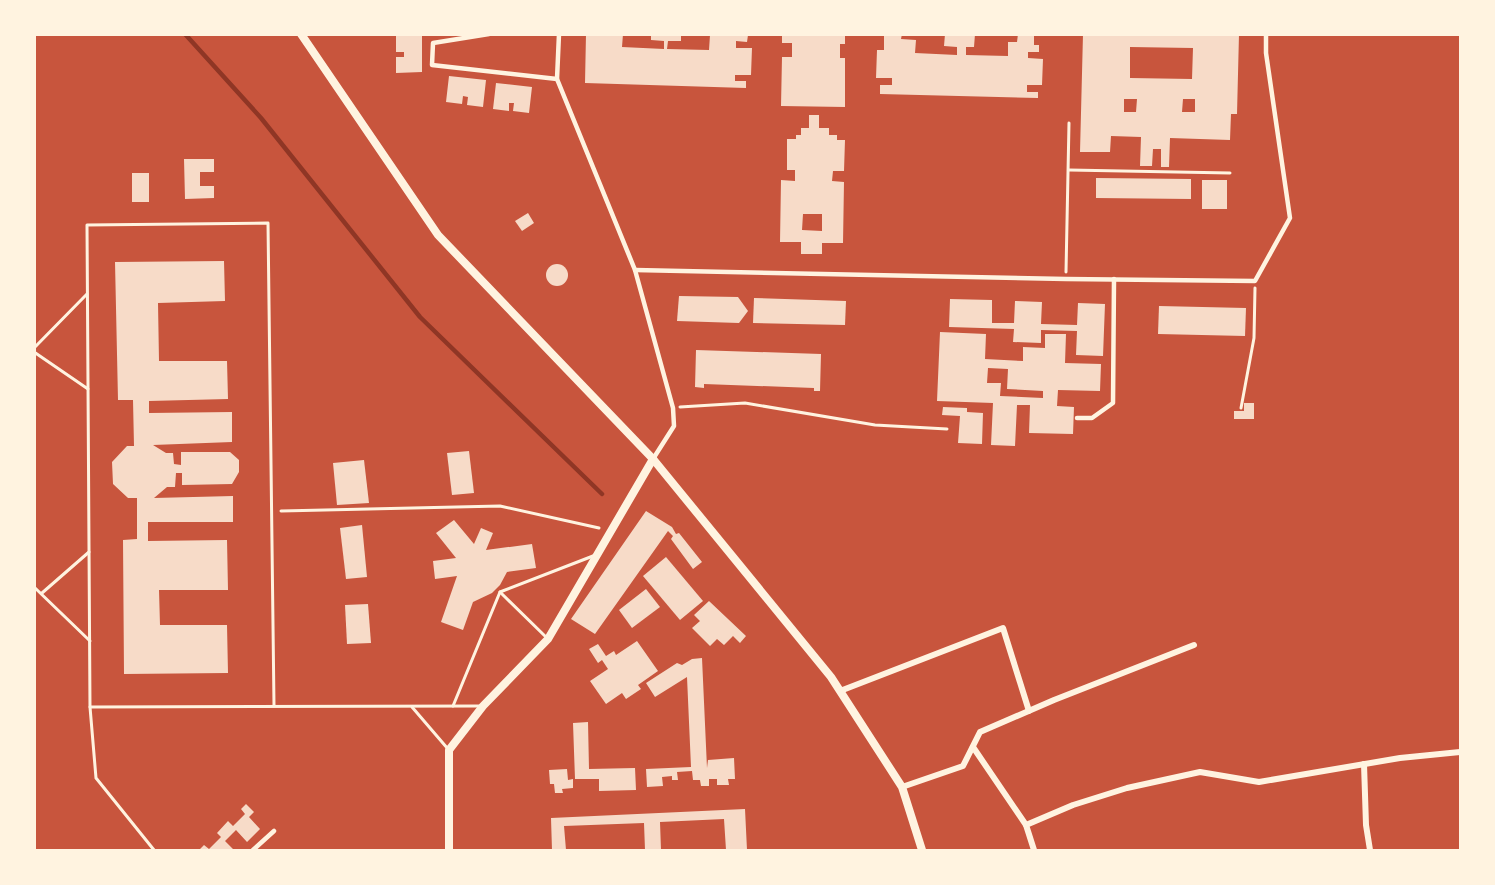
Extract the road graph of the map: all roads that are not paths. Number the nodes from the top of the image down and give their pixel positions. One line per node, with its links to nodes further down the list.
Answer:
1 (301, 34): 12 (street)
2 (489, 34): 5 (street)
3 (559, 34): 5 (street)
4 (1266, 34): 7 (street)
5 (556, 79): 6 (street)
6 (635, 270): 7 (street); 12 (street)
7 (1114, 279): 11 (street)
8 (87, 294): 9 (lane); 10 (lane); 22 (lane)
9 (34, 350): 10 (lane)
10 (88, 388): 13 (lane)
11 (1077, 418)
12 (653, 459): 14 (street); 21 (street)
13 (89, 552): 17 (lane); 19 (lane)
14 (596, 555): 16 (lane); 18 (street)
15 (34, 586): 17 (lane)
16 (500, 592): 18 (lane); 23 (lane)
17 (42, 593): 19 (lane)
18 (548, 639): 24 (street)
19 (90, 641): 25 (lane)
20 (1194, 645): 27 (street)
21 (840, 691): 27 (street); 32 (street)
22 (274, 705): 25 (lane); 26 (lane)
23 (453, 706): 24 (lane); 26 (lane)
24 (483, 706): 29 (street)
25 (90, 707): 35 (lane)
26 (412, 707): 29 (lane)
27 (1029, 711): 28 (street)
28 (973, 747): 32 (street); 33 (street)
29 (450, 750): 37 (street)
30 (1461, 752): 31 (street)
31 (1364, 764): 33 (street); 40 (street)
32 (902, 787): 38 (street)
33 (1026, 825): 39 (street)
34 (274, 831): 36 (street)
35 (154, 850)
36 (254, 850)
37 (448, 850)
38 (922, 850)
39 (1034, 850)
40 (1370, 850)

